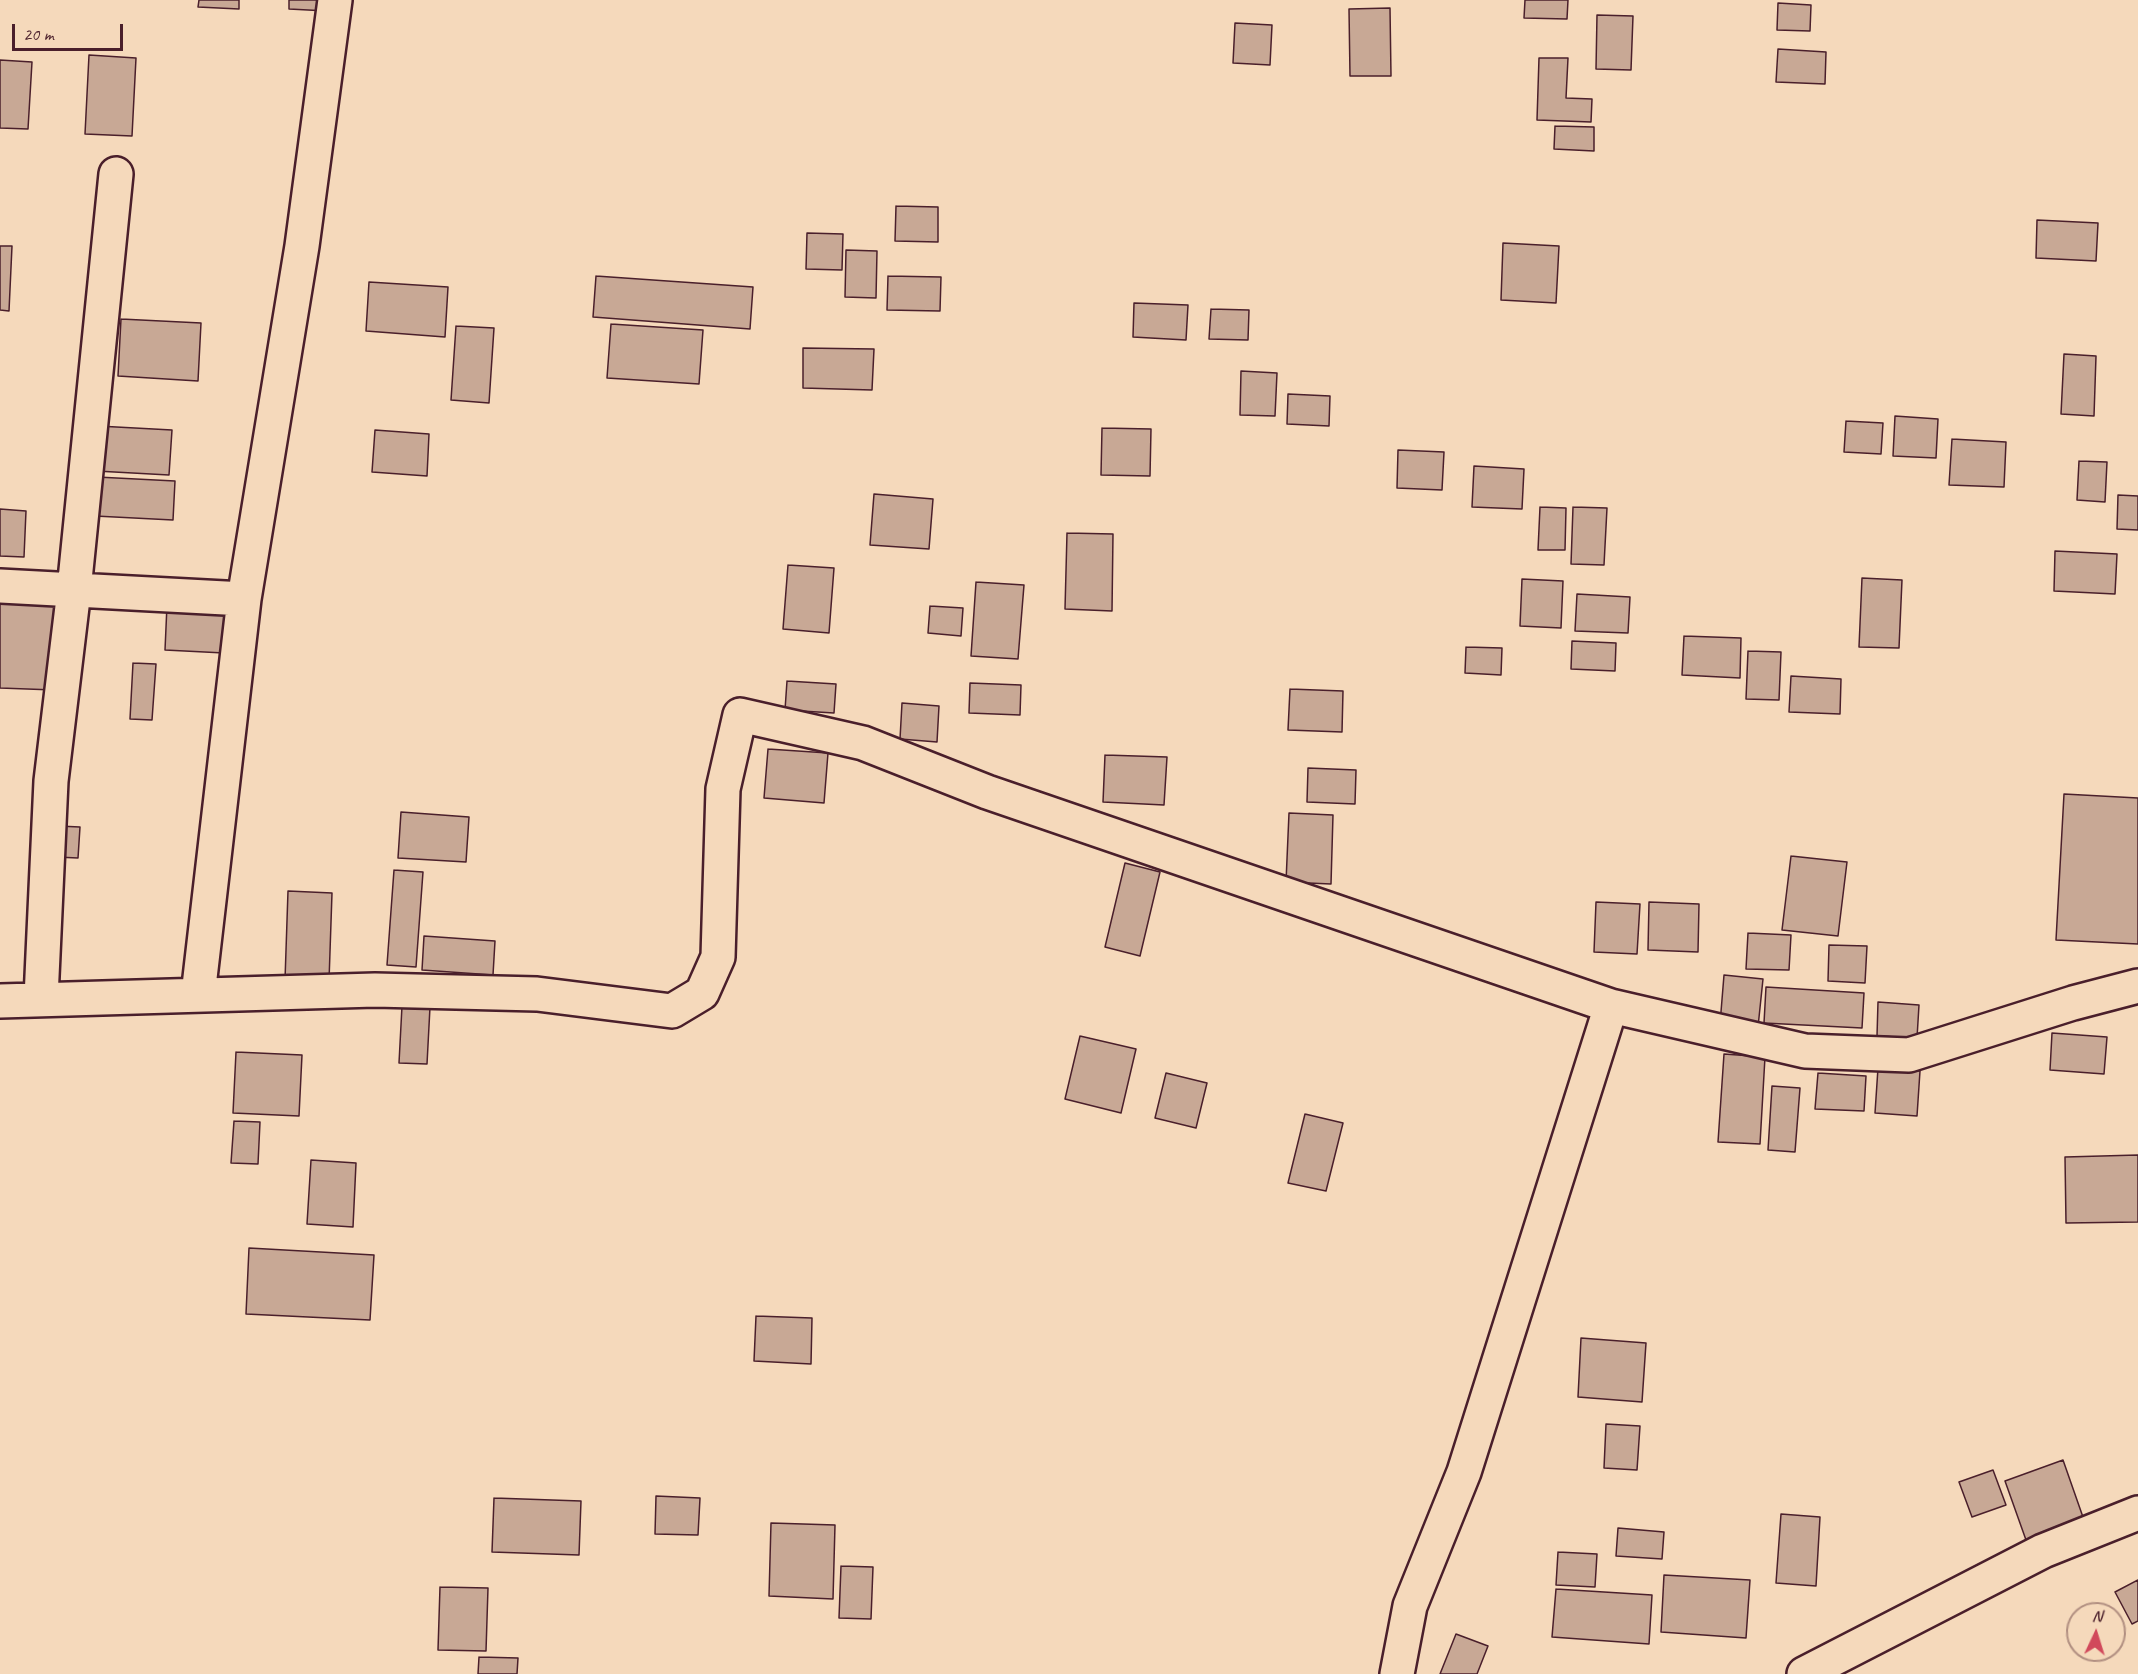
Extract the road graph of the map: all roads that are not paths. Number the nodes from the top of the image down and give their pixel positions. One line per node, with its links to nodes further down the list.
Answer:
1 (335, 0): 5 (street)
2 (116, 174): 4 (street)
3 (0, 586): 4 (street)
4 (74, 590): 5 (street); 8 (street)
5 (243, 599): 7 (street)
6 (2138, 986): 10 (street)
7 (198, 995): 8 (street); 10 (street)
8 (41, 998): 9 (street)
9 (0, 1001)
10 (1611, 1006): 12 (street)
11 (2138, 1513): 13 (street)
12 (1397, 1674)
13 (1804, 1674)

